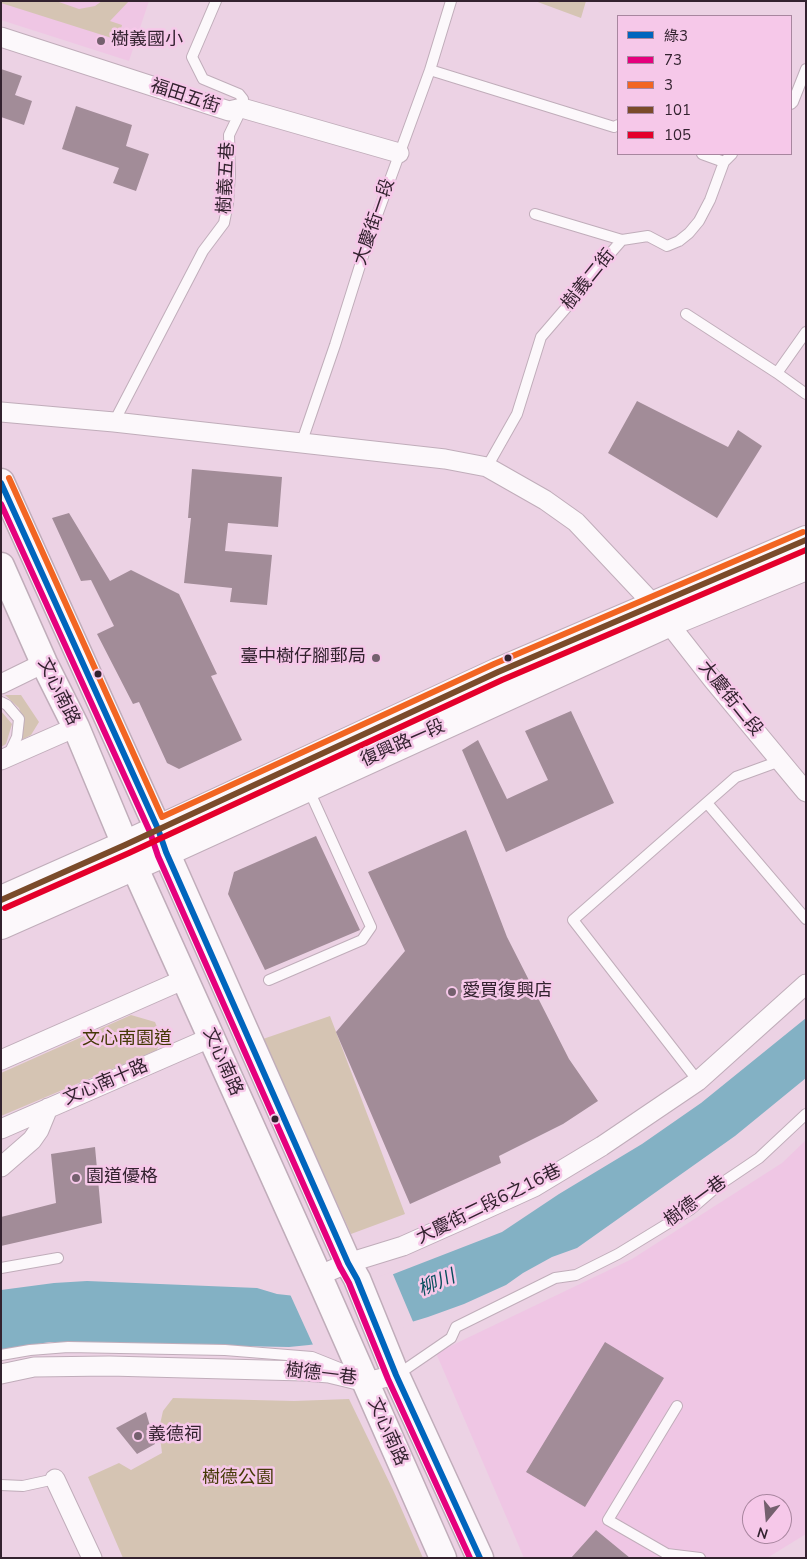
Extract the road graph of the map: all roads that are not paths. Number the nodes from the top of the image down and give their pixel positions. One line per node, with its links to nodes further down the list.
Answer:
1 (216, 1): 7 (lane)
2 (451, 1): 5 (lane, 大慶街一段)
3 (1, 37): 7 (street, 福田五街)
4 (806, 69): 6 (lane)
5 (430, 70): 8 (lane); 9 (lane, 大慶街一段)
6 (792, 103)
7 (242, 108): 9 (street, 福田五街); 20 (lane, 樹義五巷)
8 (617, 126)
9 (399, 153): 21 (lane, 大慶街一段)
10 (705, 155): 12 (lane)
11 (731, 155): 12 (lane, 樹義二街)
12 (724, 162): 14 (lane, 樹義二街)
13 (535, 214): 14 (lane)
14 (622, 240): 22 (lane, 樹義二街)
15 (686, 314): 17 (lane)
16 (806, 332): 17 (lane)
17 (777, 373): 18 (lane)
18 (806, 394)
19 (1, 412): 20 (street)
20 (114, 422): 21 (street)
21 (301, 444): 22 (street)
22 (487, 467): 27 (street)
23 (1, 482): 37 (main road, 文心南路)
24 (806, 540): 27 (main road, 復興路一段)
25 (1, 566): 28 (main road, 文心南路)
26 (806, 566): 27 (main road, 復興路一段)
27 (662, 614): 33 (street, 大慶街二段); 34 (main road, 復興路一段); 37 (main road, 復興路一段)
28 (44, 663): 29 (street); 31 (main road, 文心南路)
29 (1, 684)
30 (1, 702): 32 (lane)
31 (76, 727): 32 (street); 38 (main road, 文心南路)
32 (4, 758)
33 (780, 761): 35 (street, 大慶街二段); 36 (lane)
34 (308, 787): 37 (main road, 復興路一段); 43 (lane)
35 (806, 792)
36 (707, 803): 40 (lane); 47 (lane)
37 (162, 840): 38 (main road, 復興路一段); 54 (main road, 文心南路)
38 (129, 856): 39 (main road, 復興路一段); 41 (main road, 復興路一段); 42 (main road, 文心南路)
39 (1, 900)
40 (806, 919)
41 (1, 925)
42 (185, 979): 45 (main road, 文心南路); 46 (street)
43 (268, 980)
44 (806, 984): 47 (street, 大慶街二段6之16巷)
45 (212, 1038): 48 (street, 文心南十路); 55 (main road, 文心南路)
46 (1, 1060)
47 (698, 1082): 54 (street, 大慶街二段6之16巷)
48 (48, 1108): 50 (street, 文心南十路); 51 (street)
49 (806, 1114): 58 (lane, 樹德一巷)
50 (1, 1129)
51 (1, 1167)
52 (58, 1258): 53 (lane)
53 (1, 1268)
54 (352, 1271): 55 (street, 大慶街二段6之16巷); 58 (main road, 文心南路)
55 (321, 1282): 59 (main road, 文心南路)
56 (1, 1355): 59 (lane, 樹德一巷)
57 (1, 1374): 59 (street, 樹德一巷)
58 (396, 1375): 59 (street); 65 (main road, 文心南路)
59 (366, 1382): 64 (main road, 文心南路)
60 (677, 1406): 66 (lane)
61 (55, 1479): 62 (lane); 63 (street)
62 (1, 1485)
63 (92, 1558)
64 (443, 1558)
65 (480, 1558)
66 (700, 1558)

